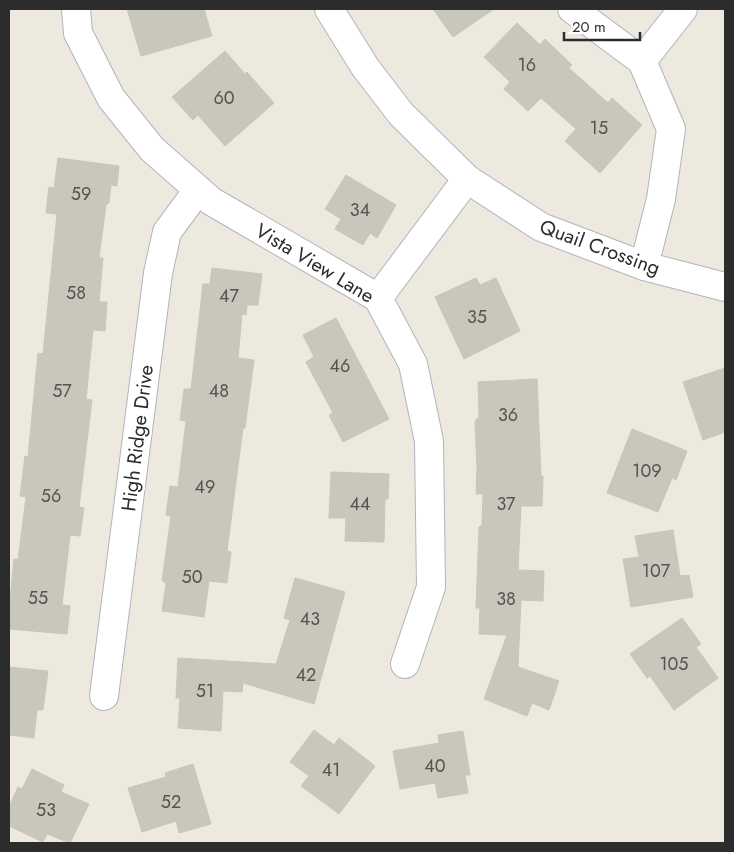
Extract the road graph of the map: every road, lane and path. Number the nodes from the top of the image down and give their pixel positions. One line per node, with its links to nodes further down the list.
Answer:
1 (76, 9): 7 (street, Vista View Lane)
2 (329, 9): 6 (street, Quail Crossing)
3 (572, 9): 5 (street)
4 (683, 9): 5 (street)
5 (642, 61): 8 (street)
6 (467, 180): 8 (street, Quail Crossing); 10 (street)
7 (198, 190): 10 (street, Vista View Lane); 12 (street, High Ridge Drive)
8 (644, 266): 9 (street, Quail Crossing)
9 (725, 286)
10 (378, 298): 11 (street, Vista View Lane)
11 (405, 664)
12 (104, 696)

